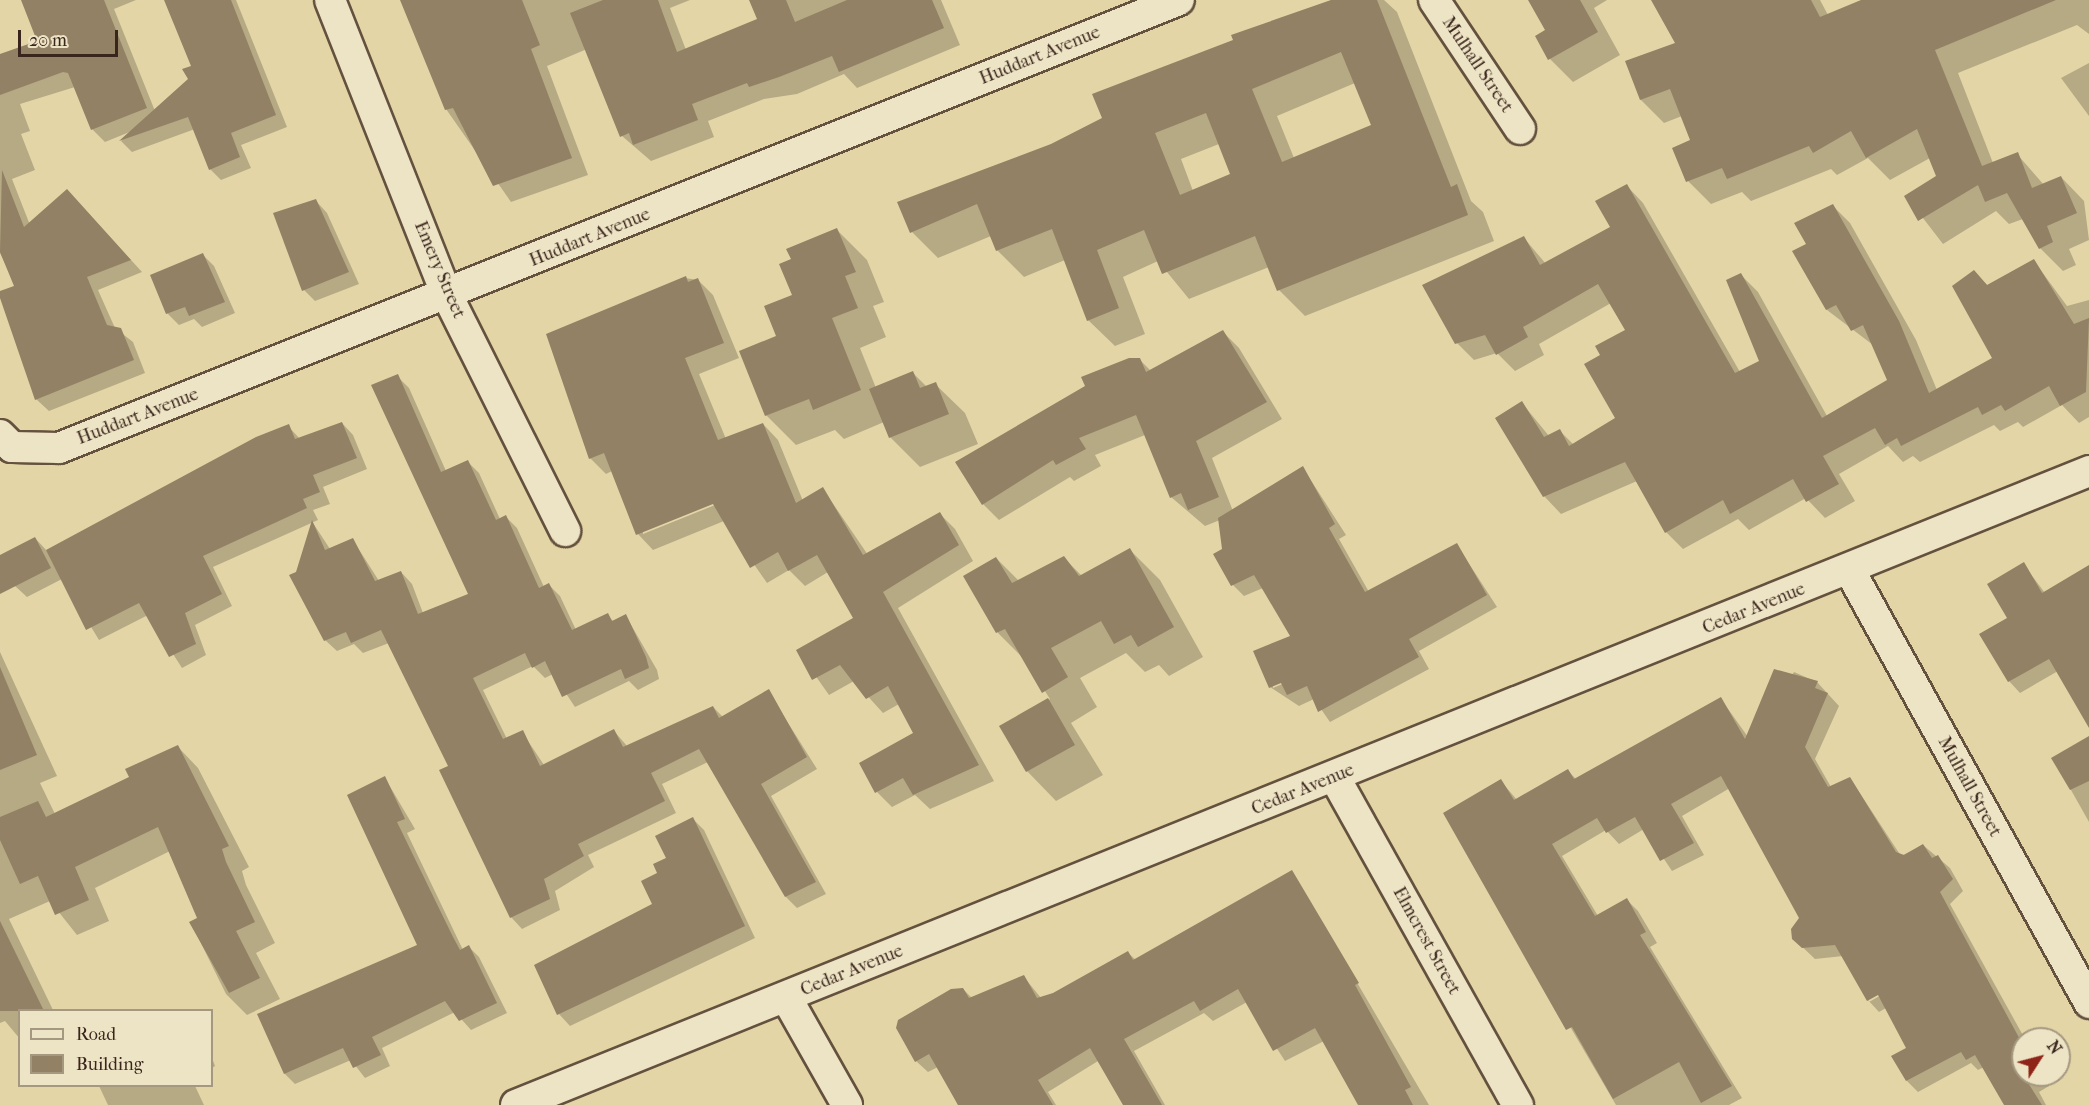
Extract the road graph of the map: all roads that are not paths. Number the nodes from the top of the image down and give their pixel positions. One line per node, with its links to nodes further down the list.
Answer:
1 (330, 0): 5 (street, Emery Street)
2 (1179, 0): 5 (street, Huddart Avenue)
3 (1434, 0): 4 (street, Mulhall Street)
4 (1520, 129)
5 (447, 295): 6 (street, Huddart Avenue); 8 (street, Emery Street)
6 (0, 435)
7 (2089, 471): 9 (street, Cedar Avenue)
8 (565, 531)
9 (1850, 571): 10 (street, Cedar Avenue); 12 (street, Mulhall Street)
10 (1335, 778): 11 (street, Cedar Avenue); 15 (street, Elmcrest Street)
11 (786, 997): 13 (street, Cedar Avenue); 14 (street)
12 (2089, 1004)
13 (516, 1105)
14 (848, 1105)
15 (1518, 1105)

